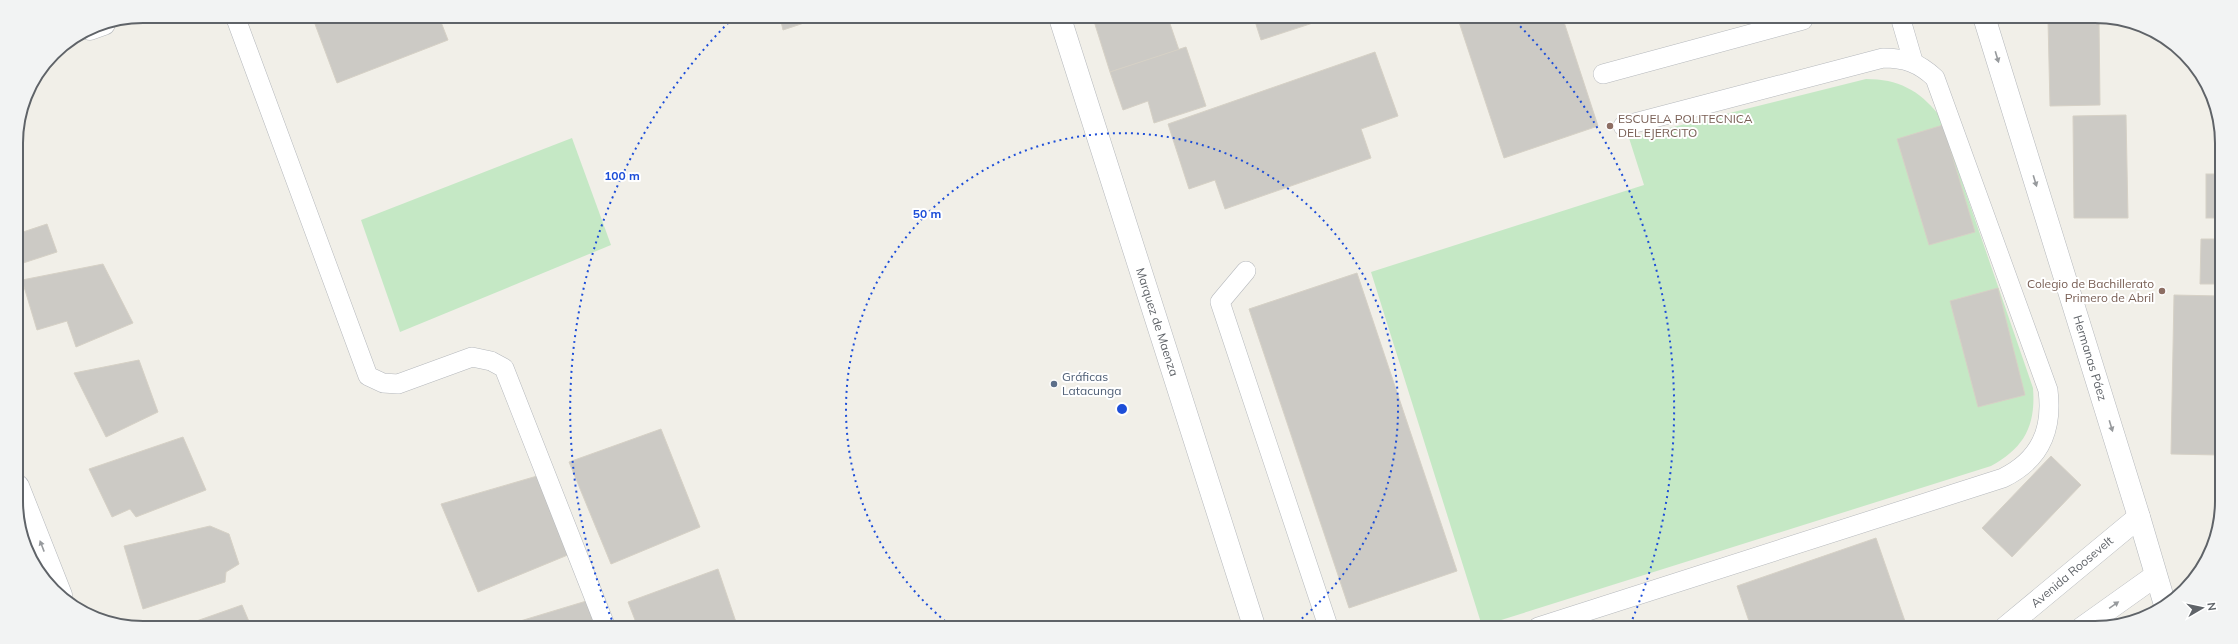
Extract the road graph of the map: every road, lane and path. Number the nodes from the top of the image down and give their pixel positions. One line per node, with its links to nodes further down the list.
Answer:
1 (239, 23): 15 (lane)
2 (1062, 23): 16 (street, Marquez de Maenza)
3 (1792, 23): 7 (lane)
4 (1902, 23): 6 (lane)
5 (1986, 23): 11 (street, Hermanas Páez, one-way to 11)
6 (1913, 62): 8 (lane); 18 (lane)
7 (1603, 74)
8 (1623, 126)
9 (1246, 271): 17 (lane)
10 (23, 499): 13 (street, one-way to 10)
11 (2139, 516): 12 (street, Hermanas Páez); 19 (street, Avenida Roosevelt)
12 (2156, 576): 14 (street, Hermanas Páez); 20 (street, one-way to 12)
13 (56, 584)
14 (2163, 600)
15 (603, 621)
16 (1252, 621)
17 (1326, 621)
18 (1557, 621)
19 (2012, 621)
20 (2092, 621)

